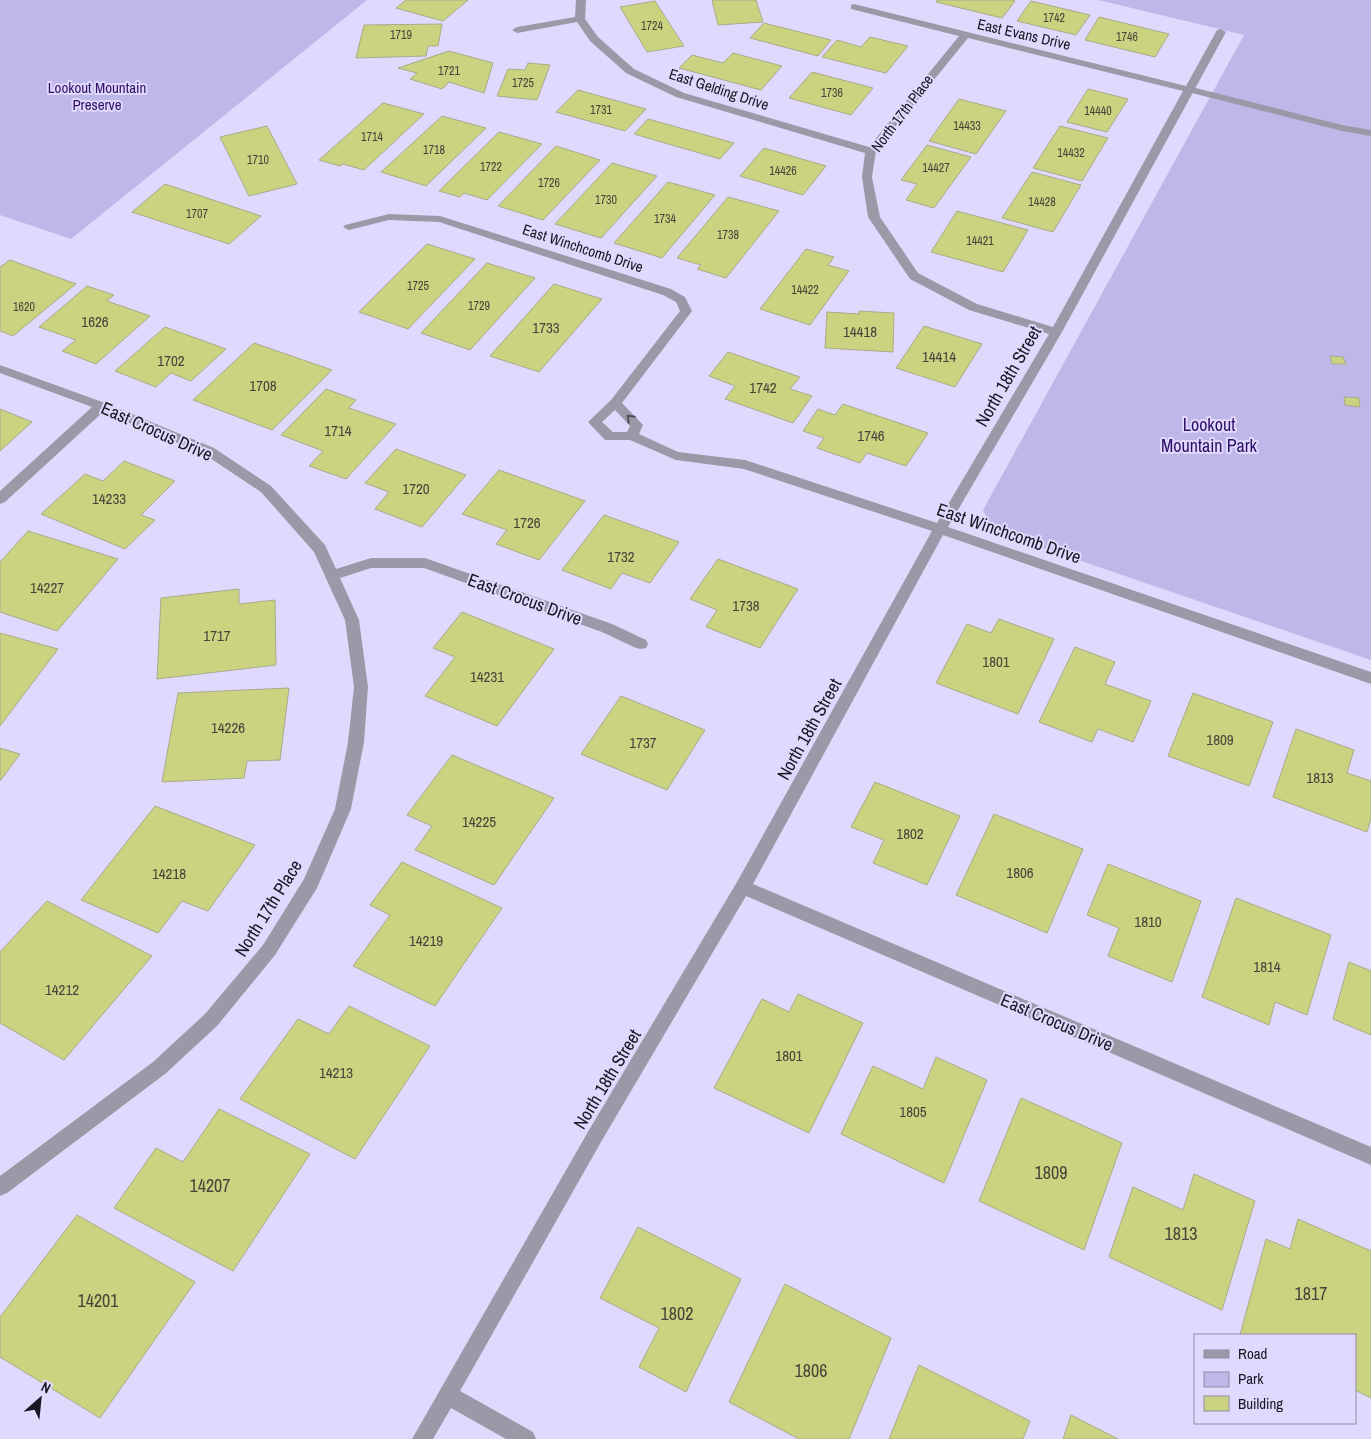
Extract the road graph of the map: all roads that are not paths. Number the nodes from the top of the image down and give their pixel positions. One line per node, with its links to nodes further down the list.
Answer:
1 (581, 0): 3 (street)
2 (854, 7): 6 (street, East Evans Drive)
3 (580, 19): 4 (street); 9 (street, East Gelding Drive)
4 (517, 30)
5 (1221, 32): 7 (street, North 18th Street)
6 (965, 35): 7 (street, East Evans Drive); 9 (street, North 17th Place)
7 (1188, 89): 8 (street, East Evans Drive); 11 (street, North 18th Street)
8 (1371, 133)
9 (871, 151): 11 (street, North 17th Place)
10 (349, 227): 13 (street, East Winchcomb Drive)
11 (1056, 332): 17 (street, North 18th Street)
12 (0, 369): 14 (street, East Crocus Drive)
13 (615, 403): 15 (street, one-way to 13); 15 (street, East Winchcomb Drive)
14 (100, 406): 16 (street); 18 (street, East Crocus Drive)
15 (632, 436): 17 (street, East Winchcomb Drive)
16 (0, 499)
17 (940, 529): 20 (street, East Winchcomb Drive); 21 (street, North 18th Street)
18 (332, 575): 19 (street, East Crocus Drive); 23 (street, North 17th Place)
19 (641, 644)
20 (1371, 678)
21 (743, 887): 22 (street, East Crocus Drive); 24 (street, North 18th Street)
22 (1371, 1156)
23 (0, 1187)
24 (447, 1395): 25 (street, North 18th Street); 26 (street)
25 (422, 1439)
26 (526, 1439)

